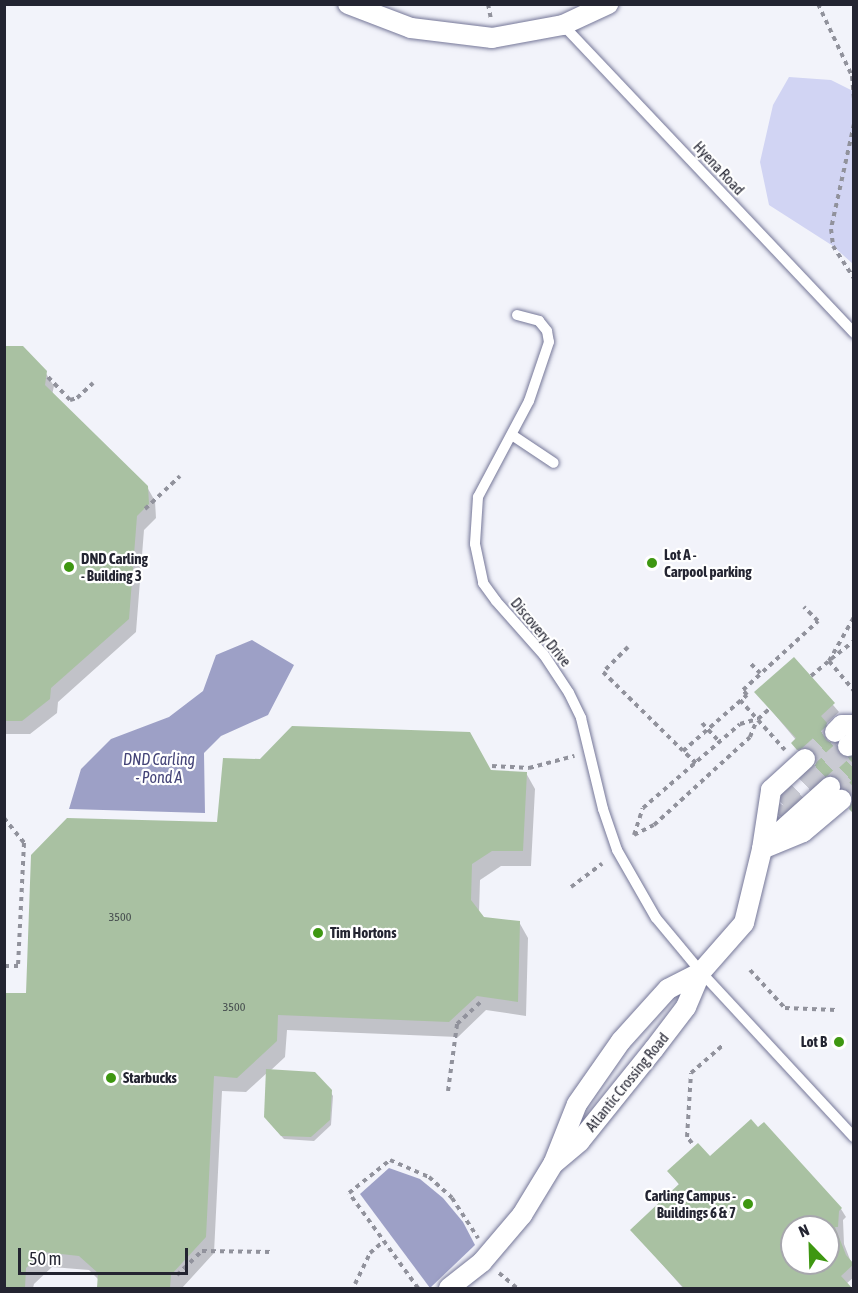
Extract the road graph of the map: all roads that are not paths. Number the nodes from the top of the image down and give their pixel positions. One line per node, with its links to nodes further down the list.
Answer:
1 (348, 4): 3 (street)
2 (608, 4): 3 (street)
3 (563, 25): 5 (lane, Hyena Road)
4 (517, 315): 6 (lane, Discovery Drive)
5 (854, 333)
6 (512, 435): 7 (lane); 11 (lane, Discovery Drive)
7 (554, 463)
8 (797, 757): 10 (street, Atlantic Crossing Road)
9 (835, 793): 10 (street)
10 (762, 849): 11 (street, Atlantic Crossing Road)
11 (701, 972): 12 (lane, Discovery Drive); 13 (street, Atlantic Crossing Road); 13 (street)
12 (854, 1137)
13 (553, 1164): 14 (street, Atlantic Crossing Road)
14 (449, 1288)

